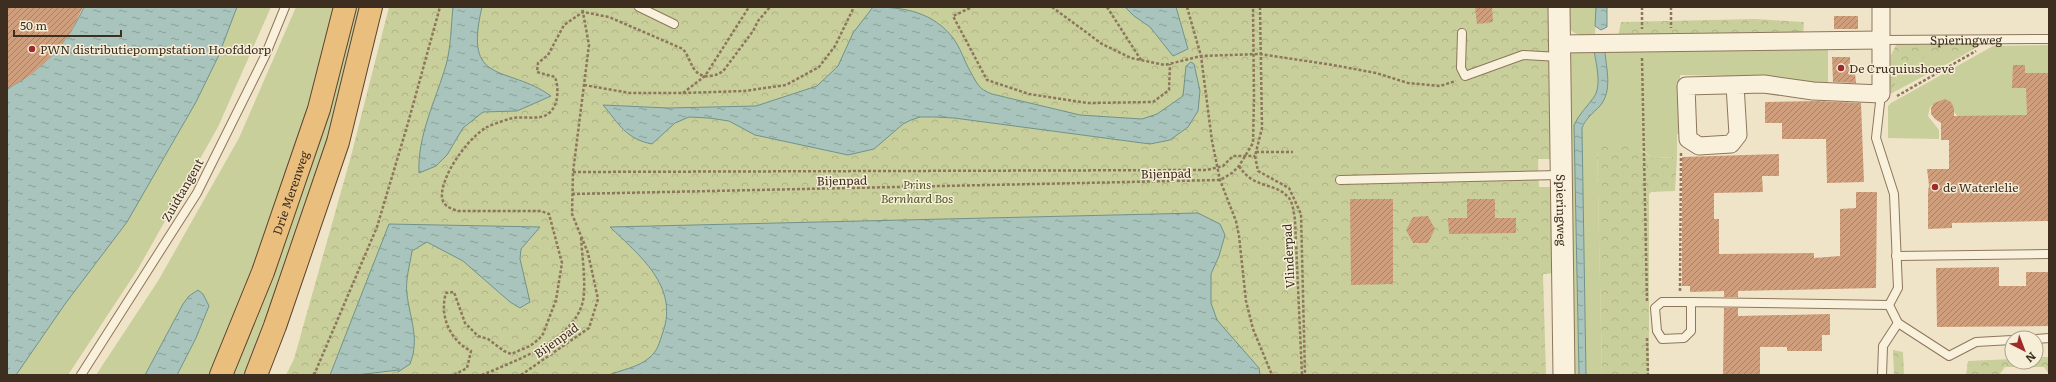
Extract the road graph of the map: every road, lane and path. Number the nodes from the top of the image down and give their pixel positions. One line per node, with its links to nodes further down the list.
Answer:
1 (285, 7): 62 (lane, Zuidtangent)
2 (345, 7): 63 (highway, Drie Merenweg)
3 (371, 7): 64 (highway)
4 (440, 7): 65 (path)
5 (582, 7): 20 (path)
6 (638, 7): 21 (lane)
7 (749, 7): 34 (path)
8 (770, 7): 34 (path)
9 (854, 7): 38 (path)
10 (970, 7): 33 (path)
11 (1052, 7): 32 (path)
12 (1107, 7): 32 (path)
13 (1187, 7): 31 (path)
14 (1253, 7): 29 (path)
15 (1260, 7): 30 (path)
16 (1558, 7): 28 (street, Spieringweg)
17 (1642, 7): 25 (path)
18 (1671, 7): 26 (path)
19 (1881, 7): 24 (street)
20 (583, 12): 34 (path); 36 (path); 66 (path)
21 (674, 24)
22 (1462, 33): 35 (lane)
23 (2049, 39): 24 (lane, Spieringweg)
24 (1882, 40): 26 (street, Spieringweg); 39 (street)
25 (1642, 43): 26 (street, Spieringweg); 28 (street, Spieringweg); 57 (path)
26 (1671, 43)
27 (1978, 49): 39 (path)
28 (1559, 51): 35 (lane); 48 (street, Spieringweg)
29 (1254, 54): 30 (path); 31 (path); 43 (path)
30 (1260, 54): 35 (path); 41 (path)
31 (1201, 56): 33 (path); 46 (path)
32 (1141, 60): 33 (path)
33 (1170, 64)
34 (705, 76): 38 (path)
35 (1465, 76)
36 (584, 85): 38 (path); 47 (path)
37 (1735, 85): 39 (street); 40 (street); 40 (street)
38 (683, 93)
39 (1881, 99): 54 (lane)
40 (1688, 139): 55 (path)
41 (1256, 152): 42 (path); 44 (path)
42 (1293, 152)
43 (1246, 156): 44 (path); 45 (path); 46 (path)
44 (1255, 156): 70 (path)
45 (1239, 166): 49 (path); 70 (path, Vlinderpad)
46 (1217, 167): 47 (path); 49 (path)
47 (573, 172): 51 (path)
48 (1561, 174): 50 (lane); 71 (street, Spieringweg)
49 (1220, 180): 51 (path, Bijenpad); 69 (path)
50 (1340, 180)
51 (572, 194): 52 (path, Bijenpad)
52 (581, 235): 67 (path); 68 (path, Bijenpad)
53 (2049, 254): 54 (lane)
54 (1896, 256): 58 (lane)
55 (1680, 302): 56 (lane); 56 (lane)
56 (1691, 302): 58 (lane)
57 (1647, 304)
58 (1889, 305): 59 (lane)
59 (1898, 323): 61 (lane); 73 (lane)
60 (1647, 336): 72 (path)
61 (2004, 340)
62 (81, 375)
63 (222, 375)
64 (256, 375)
65 (314, 375)
66 (454, 375)
67 (482, 375)
68 (521, 375)
69 (1272, 375)
70 (1304, 375)
71 (1564, 375)
72 (1648, 375)
73 (1882, 375)

